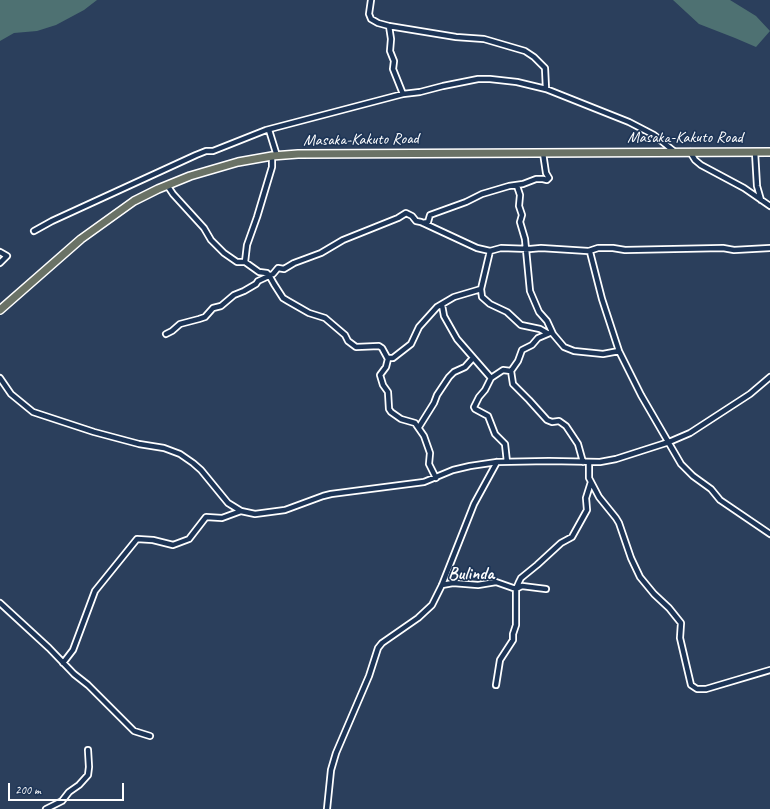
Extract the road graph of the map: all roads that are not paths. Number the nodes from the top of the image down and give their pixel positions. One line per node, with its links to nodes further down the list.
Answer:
1 (371, 0): 2 (street)
2 (389, 26): 3 (street); 4 (street)
3 (546, 89): 4 (street); 6 (street)
4 (403, 94): 5 (street)
5 (269, 130): 11 (street); 17 (street)
6 (675, 152): 7 (highway, Masaka-Kakuto Road); 10 (highway, Masaka-Kakuto Road)
7 (690, 152): 8 (highway, Masaka-Kakuto Road); 14 (street)
8 (755, 152): 9 (highway, Masaka-Kakuto Road); 14 (street)
9 (770, 152)
10 (543, 153): 11 (highway, Masaka-Kakuto Road); 13 (street)
11 (274, 156): 12 (highway, Masaka-Kakuto Road); 23 (street)
12 (167, 185): 23 (street); 28 (highway, Masaka-Kakuto Road)
13 (518, 186): 16 (street); 19 (street)
14 (761, 200): 15 (street)
15 (770, 206)
16 (423, 223): 22 (street); 25 (street)
17 (34, 231)
18 (770, 248): 20 (street)
19 (526, 249): 20 (street); 22 (street); 29 (street)
20 (589, 251): 31 (street)
21 (0, 252): 24 (street)
22 (490, 252): 26 (street)
23 (245, 262): 25 (street)
24 (0, 263)
25 (269, 275): 30 (street); 33 (street)
26 (481, 289): 27 (street); 29 (street)
27 (442, 305): 32 (street); 33 (street)
28 (0, 310)
29 (550, 332): 31 (street); 34 (street)
30 (166, 334)
31 (619, 351): 39 (street)
32 (473, 358): 37 (street); 38 (street)
33 (388, 359): 38 (street)
34 (511, 370): 37 (street); 42 (street)
35 (770, 377): 39 (street)
36 (0, 378): 46 (street)
37 (491, 378): 41 (street)
38 (419, 427): 44 (street)
39 (669, 442): 43 (street); 47 (street)
40 (497, 462): 41 (street); 44 (street); 48 (street)
41 (507, 462): 42 (street)
42 (583, 462): 43 (street)
43 (590, 462): 45 (street)
44 (436, 478): 46 (street)
45 (591, 482): 49 (street); 53 (street)
46 (242, 511): 52 (street)
47 (770, 534)
48 (442, 585): 49 (street); 58 (street)
49 (516, 589): 50 (street); 54 (street)
50 (546, 589)
51 (0, 603): 52 (street)
52 (63, 662): 55 (street)
53 (770, 670)
54 (496, 685)
55 (150, 736)
56 (88, 750): 57 (street)
57 (46, 809)
58 (327, 809)

